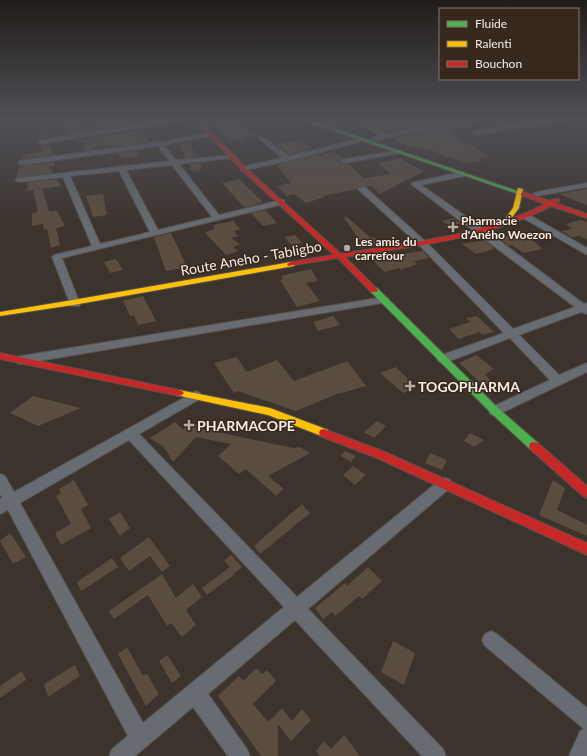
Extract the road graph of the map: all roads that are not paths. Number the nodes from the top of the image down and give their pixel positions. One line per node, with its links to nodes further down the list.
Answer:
1 (85, 154): 12 (street)
2 (168, 154): 11 (street)
3 (282, 154): 9 (street)
4 (307, 154): 9 (street)
5 (386, 154): 10 (street)
6 (406, 154): 15 (main road)
7 (417, 154): 20 (main road)
8 (232, 156): 11 (street); 14 (main road)
9 (288, 159): 14 (street)
10 (345, 161)
11 (174, 162): 13 (street); 27 (street)
12 (22, 163)
13 (122, 169): 16 (street); 30 (street)
14 (244, 169): 22 (main road)
15 (461, 174): 20 (main road); 29 (street)
16 (66, 175): 17 (street); 32 (street)
17 (19, 180)
18 (587, 185): 21 (street)
19 (362, 189): 31 (street)
20 (520, 191): 21 (main road); 23 (main road); 28 (main road)
21 (536, 194): 23 (main road)
22 (282, 202): 27 (street); 34 (main road)
23 (553, 202): 24 (main road); 25 (main road, Route Aneho - Tabligbo); 26 (main road)
24 (587, 209)
25 (526, 216): 28 (main road, Route Aneho - Tabligbo); 33 (street)
26 (587, 216)
27 (217, 218): 30 (street)
28 (504, 223): 29 (main road, Route Aneho - Tabligbo)
29 (480, 231): 31 (main road, Route Aneho - Tabligbo); 37 (street)
30 (155, 233): 32 (street)
31 (422, 243): 34 (main road, Route Aneho - Tabligbo); 39 (street)
32 (96, 247): 36 (street)
33 (587, 252)
34 (341, 257): 35 (main road); 36 (main road, Route Aneho - Tabligbo)
35 (384, 300): 41 (main road); 42 (street)
36 (75, 304): 38 (main road, Route Aneho - Tabligbo)
37 (586, 308): 39 (street)
38 (0, 314)
39 (511, 334): 41 (street); 44 (street)
40 (0, 356): 42 (main road)
41 (443, 359): 46 (main road)
42 (21, 360): 45 (main road)
43 (587, 367): 44 (street)
44 (558, 381): 46 (street)
45 (196, 396): 47 (street); 49 (main road)
46 (495, 410): 50 (main road)
47 (130, 433): 51 (street); 53 (street)
48 (0, 480): 51 (street)
49 (445, 484): 52 (main road); 53 (street)
50 (587, 493)
51 (5, 504): 57 (street)
52 (587, 549)
53 (296, 609): 55 (street); 61 (street)
54 (491, 640): 56 (street)
55 (195, 693): 57 (street); 60 (street)
56 (587, 721)
57 (140, 738): 59 (street)
58 (587, 738): 62 (street)
59 (119, 756)
60 (240, 756)
61 (436, 756)
62 (579, 756)

